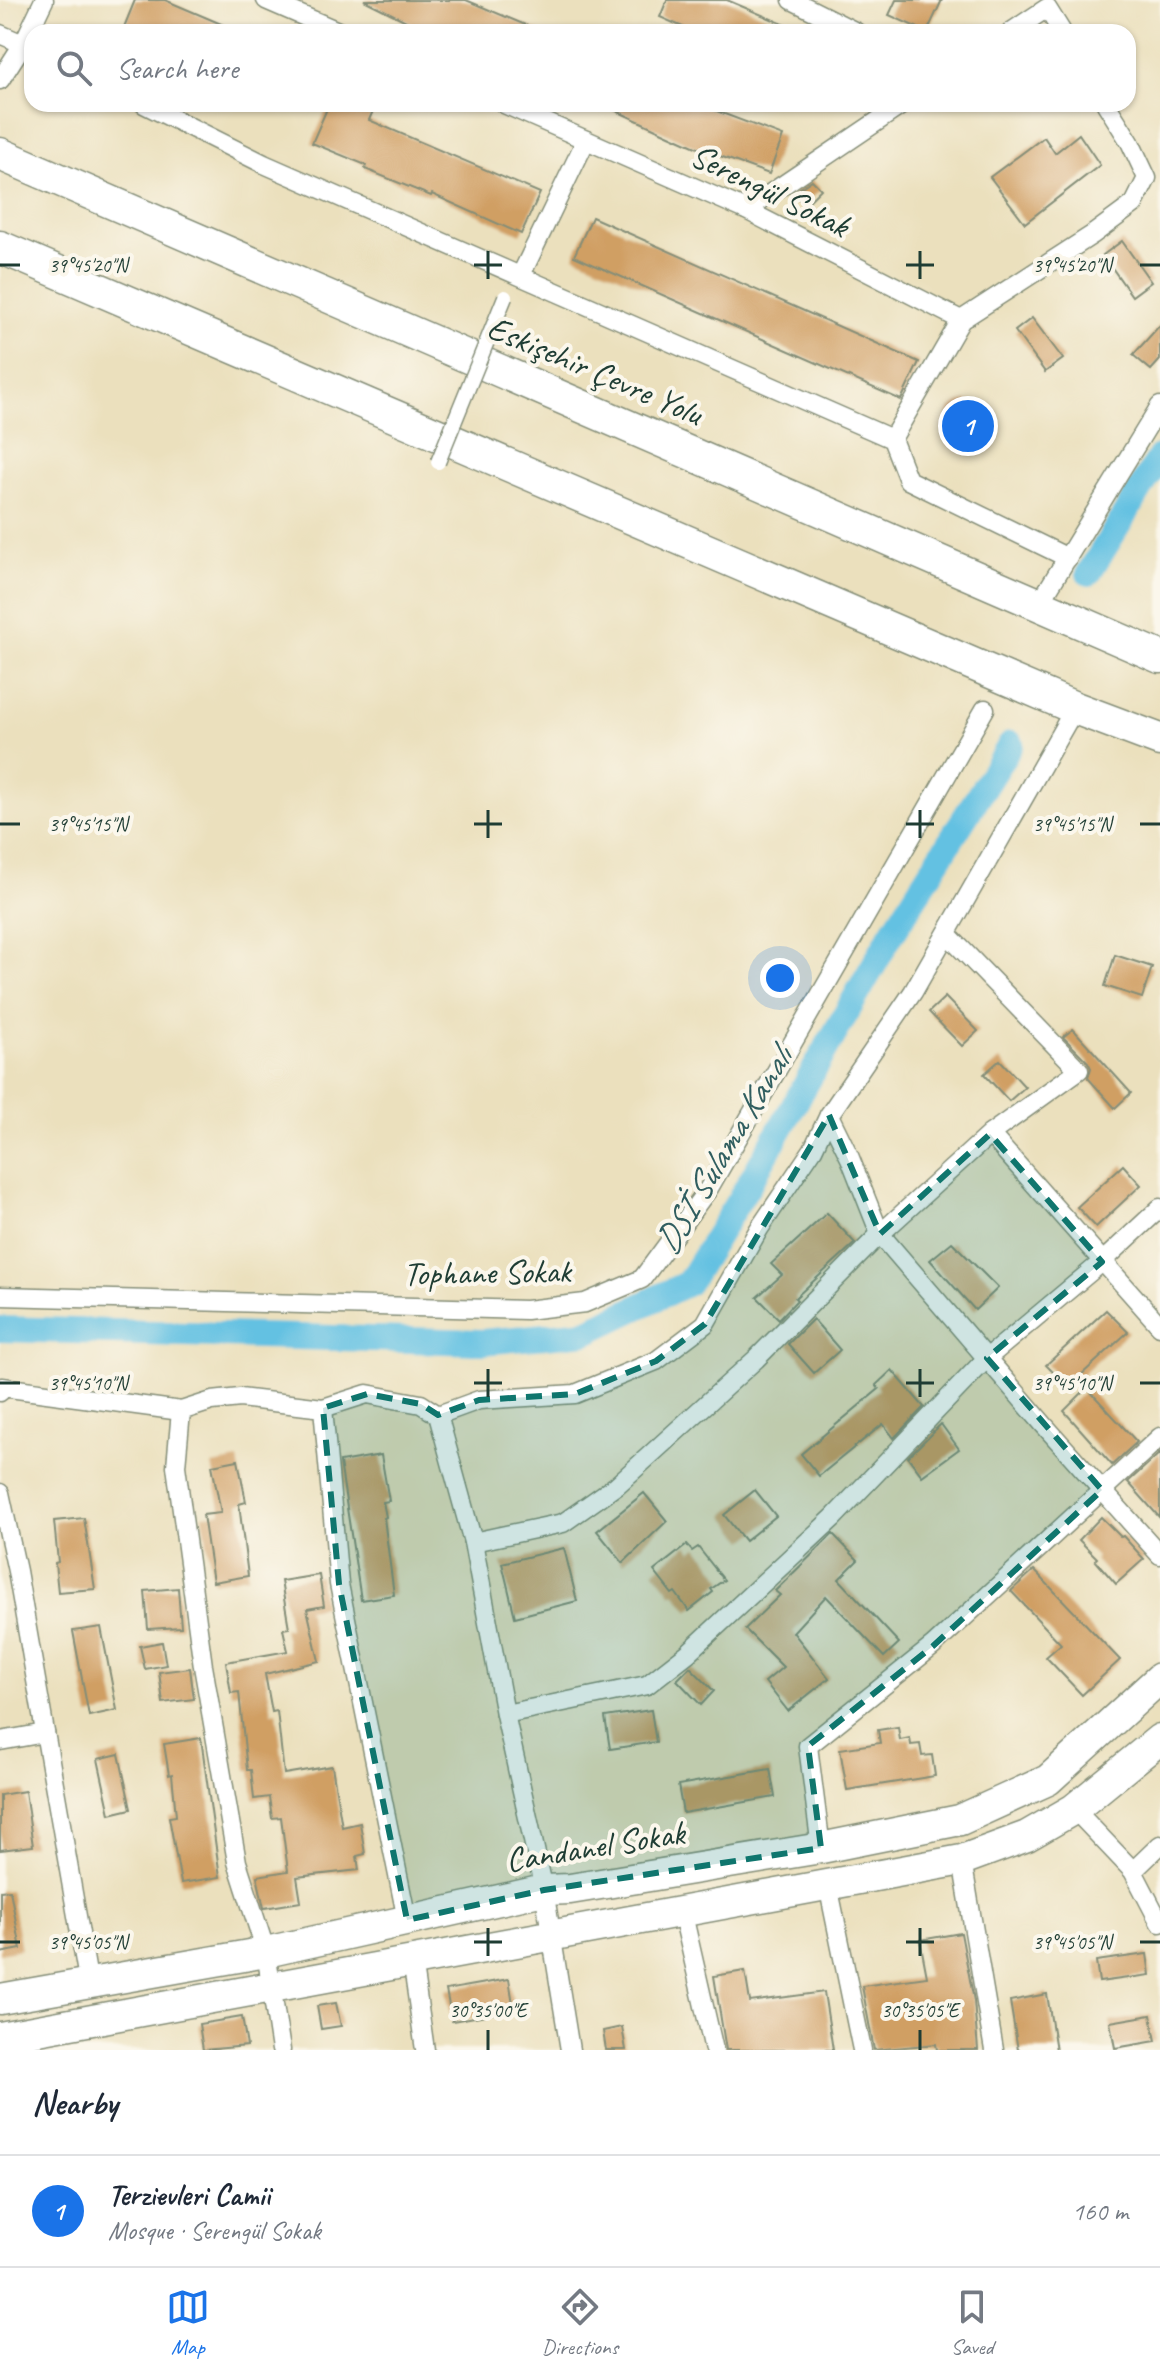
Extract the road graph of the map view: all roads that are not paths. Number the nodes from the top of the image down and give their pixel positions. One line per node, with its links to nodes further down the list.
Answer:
1 (44, 0): 6 (street)
2 (266, 0): 5 (street)
3 (792, 0): 8 (street)
4 (1048, 3): 9 (street); 10 (street)
5 (303, 7): 7 (street)
6 (36, 24)
7 (328, 24)
8 (840, 24)
9 (1021, 24)
10 (1058, 24)
11 (0, 34): 12 (street)
12 (24, 44)
13 (24, 51): 14 (street)
14 (0, 80)
15 (160, 112): 23 (street)
16 (522, 112): 19 (street, Serengül Sokak)
17 (891, 112): 21 (street)
18 (1111, 112): 25 (street)
19 (586, 140): 21 (street, Serengül Sokak); 23 (street)
20 (0, 154): 30 (highway, Eskişehir Çevre Yolu)
21 (746, 210): 25 (street, Serengül Sokak)
22 (0, 247): 32 (highway)
23 (521, 275): 27 (street)
24 (505, 297): 28 (street, bridge)
25 (961, 320): 27 (street)
26 (1160, 406): 29 (street)
27 (892, 439): 29 (street)
28 (438, 462)
29 (1068, 558): 30 (street)
30 (1039, 604): 31 (highway, Eskişehir Çevre Yolu)
31 (1160, 657)
32 (1075, 708): 34 (highway); 35 (street)
33 (985, 709): 41 (street, Tophane Sokak)
34 (1160, 740)
35 (947, 934): 36 (street); 37 (street)
36 (829, 1115): 39 (street); 47 (street)
37 (990, 1134): 39 (street); 40 (street)
38 (1160, 1208): 40 (street)
39 (880, 1234): 43 (street); 51 (street)
40 (1102, 1262): 42 (street); 43 (street)
41 (0, 1296)
42 (1160, 1326)
43 (987, 1358): 49 (street); 54 (street)
44 (0, 1392): 46 (street)
45 (323, 1408): 46 (street); 47 (street); 66 (street)
46 (181, 1411): 69 (street)
47 (438, 1415): 51 (street)
48 (1160, 1437): 49 (street)
49 (1102, 1490): 52 (street); 60 (street)
50 (0, 1493): 55 (street)
51 (473, 1542): 54 (street)
52 (1160, 1555)
53 (1160, 1678): 60 (main road, Candanel Sokak)
54 (505, 1714): 64 (street)
55 (45, 1733): 57 (street); 71 (street)
56 (1160, 1739): 58 (main road)
57 (0, 1741)
58 (1074, 1809): 61 (main road); 62 (street)
59 (1160, 1845): 62 (street)
60 (821, 1848): 64 (main road, Candanel Sokak)
61 (962, 1860): 63 (main road); 80 (street)
62 (1133, 1871): 67 (street)
63 (828, 1885): 65 (main road); 79 (street)
64 (544, 1890): 66 (main road, Candanel Sokak); 68 (street)
65 (682, 1910): 68 (main road); 78 (street)
66 (407, 1920): 69 (main road, Candanel Sokak)
67 (1160, 1923)
68 (551, 1935): 70 (main road); 77 (street)
69 (266, 1952): 71 (main road, Candanel Sokak); 72 (street)
70 (412, 1960): 72 (main road); 76 (street)
71 (89, 1985): 73 (main road, Candanel Sokak)
72 (271, 1986): 74 (main road); 75 (street)
73 (0, 1999)
74 (0, 2037)
75 (281, 2050)
76 (425, 2050)
77 (570, 2050)
78 (714, 2050)
79 (862, 2050)
80 (994, 2050)

